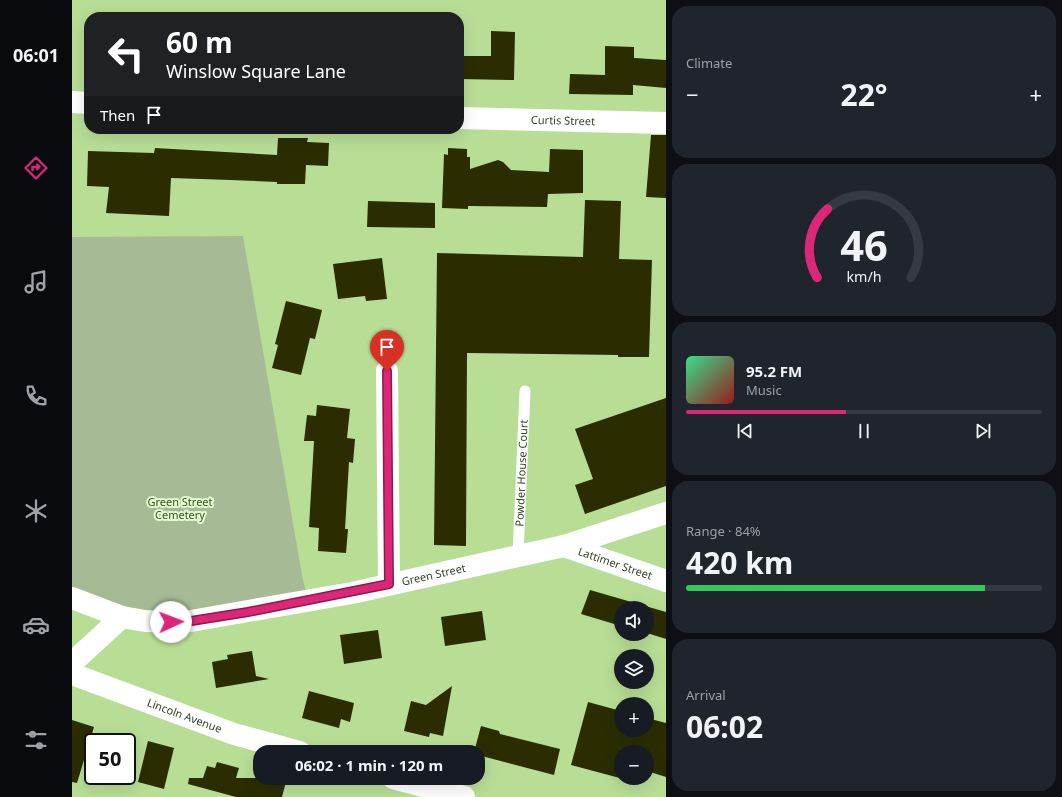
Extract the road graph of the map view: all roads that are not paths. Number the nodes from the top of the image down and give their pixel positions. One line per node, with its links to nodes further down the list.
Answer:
1 (72, 102): 2 (street)
2 (84, 103)
3 (464, 118): 4 (street, Curtis Street)
4 (666, 123)
5 (387, 371): 11 (street)
6 (525, 391): 9 (lane, Powder House Court)
7 (666, 513): 8 (street, Green Street)
8 (564, 546): 9 (street, Green Street); 10 (street, Lattimer Street)
9 (518, 556): 11 (street, Green Street)
10 (666, 581)
11 (389, 584): 13 (street, Green Street)
12 (72, 598): 13 (street, Green Street)
13 (122, 617): 14 (street)
14 (72, 663)
15 (72, 674): 16 (street, Lincoln Avenue)
16 (274, 745)
17 (419, 785): 18 (street)
18 (464, 797)

